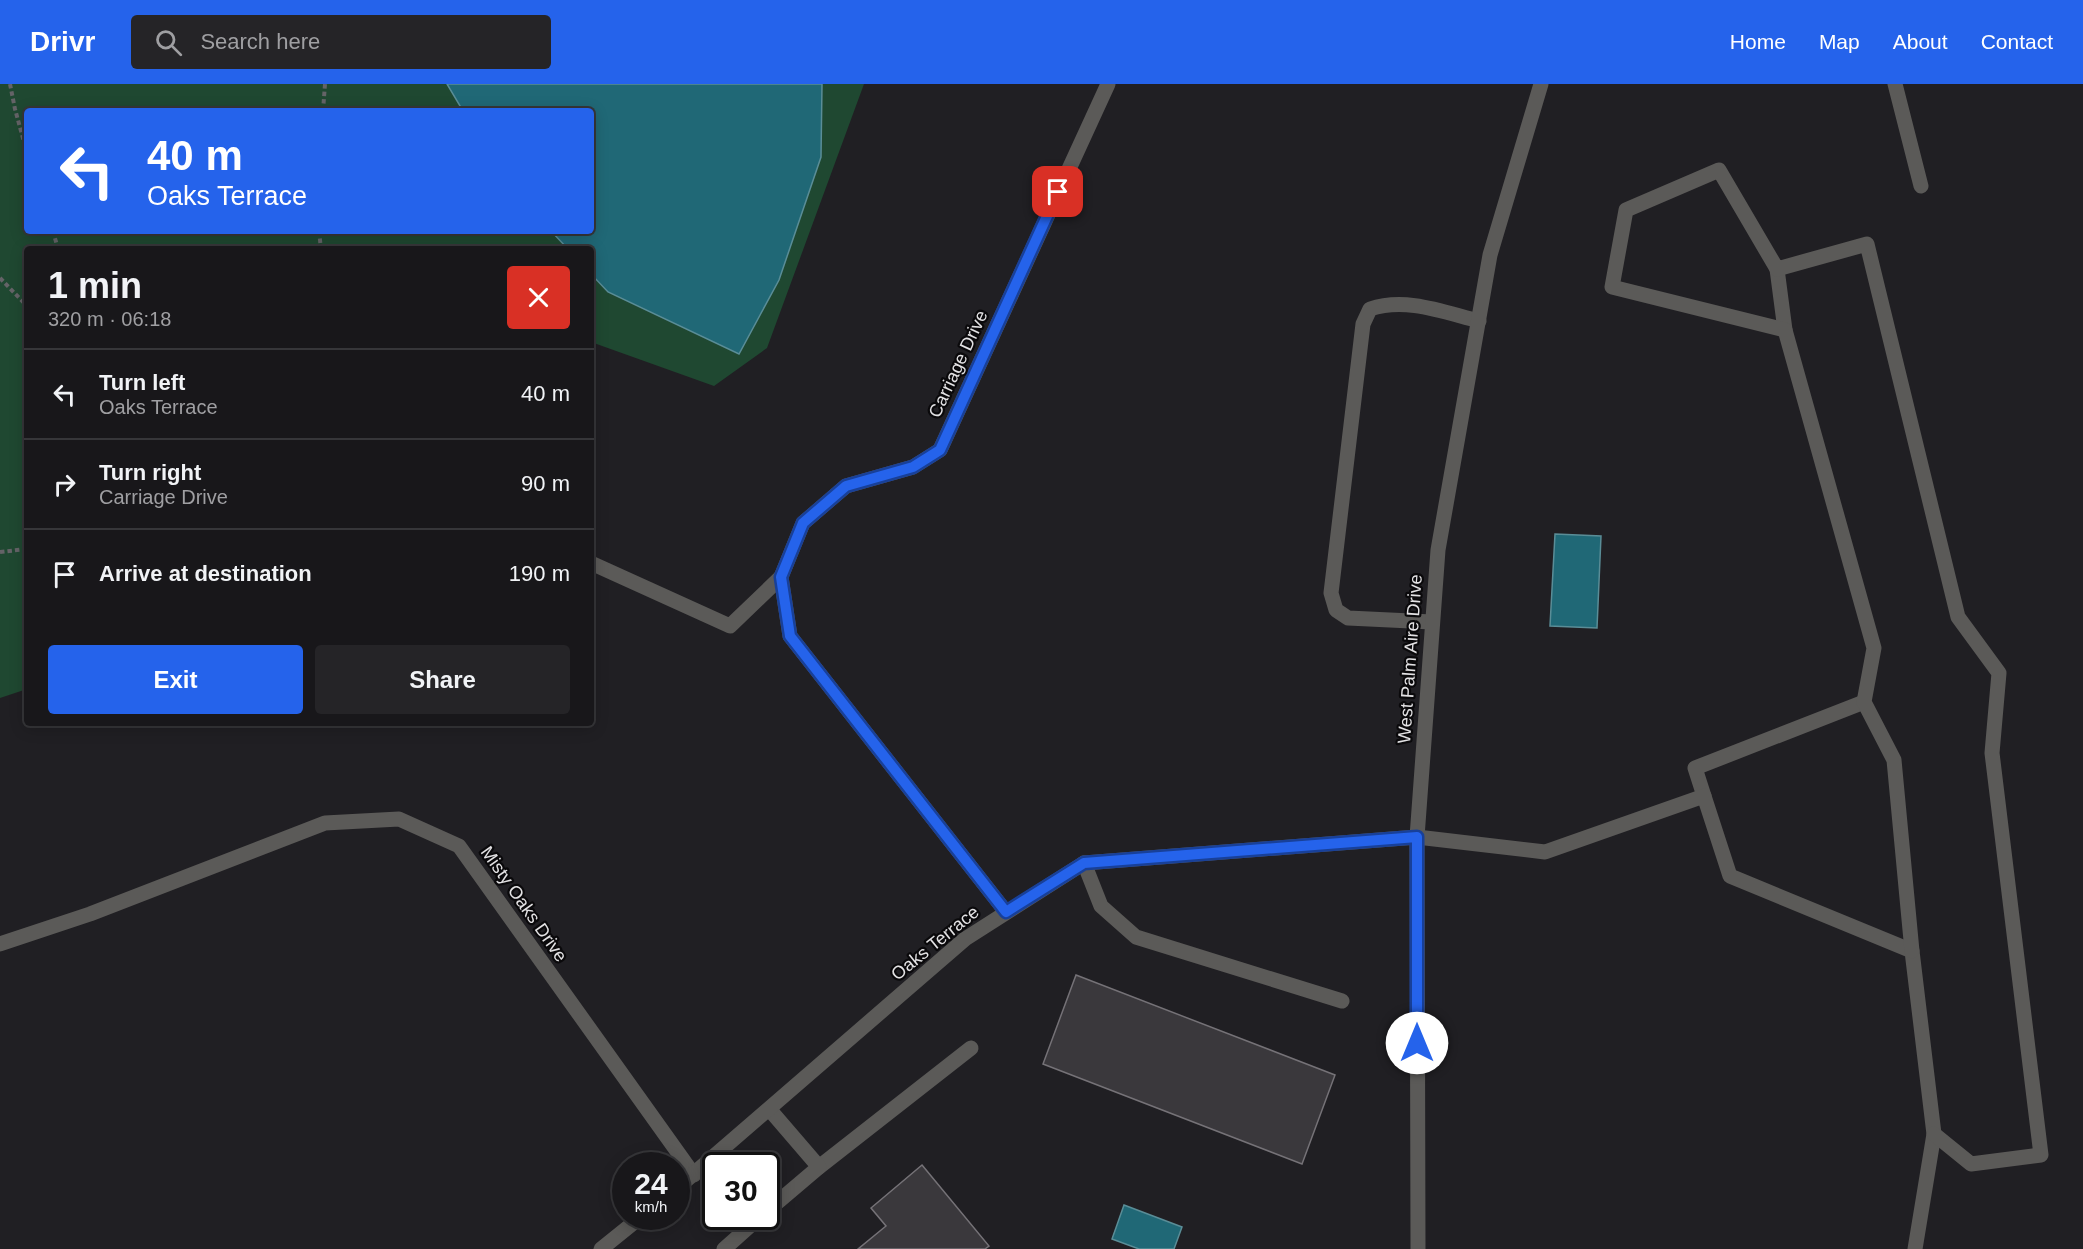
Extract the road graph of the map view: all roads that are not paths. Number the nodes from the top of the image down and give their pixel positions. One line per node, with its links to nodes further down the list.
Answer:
1 (1108, 84): 9 (street, Carriage Drive)
2 (1541, 84): 6 (street, West Palm Aire Drive)
3 (1895, 84): 4 (street)
4 (1921, 186)
5 (1777, 269): 7 (street); 7 (street); 21 (street)
6 (1479, 321): 10 (street, West Palm Aire Drive); 10 (street)
7 (1785, 330): 11 (street)
8 (594, 563): 9 (street)
9 (781, 577): 15 (street)
10 (1432, 622): 13 (street, West Palm Aire Drive)
11 (1864, 702): 12 (street); 17 (street)
12 (1704, 796): 13 (street, Oaks Terrace); 17 (street)
13 (1417, 837): 14 (street, Oaks Terrace); 30 (street, West Palm Aire Drive)
14 (1084, 863): 15 (street, Oaks Terrace); 18 (street)
15 (1006, 912): 20 (street, Oaks Terrace)
16 (0, 944): 23 (street, Misty Oaks Drive)
17 (1912, 951): 21 (street)
18 (1342, 1001)
19 (971, 1048): 22 (street)
20 (770, 1110): 22 (street); 23 (street, Oaks Terrace)
21 (1934, 1134): 31 (street)
22 (819, 1167): 25 (street)
23 (694, 1175): 24 (street, Oaks Terrace)
24 (690, 1178)
25 (780, 1200)
26 (625, 1230): 28 (street)
27 (745, 1230): 29 (street)
28 (601, 1249)
29 (724, 1249)
30 (1418, 1249)
31 (1915, 1249)

